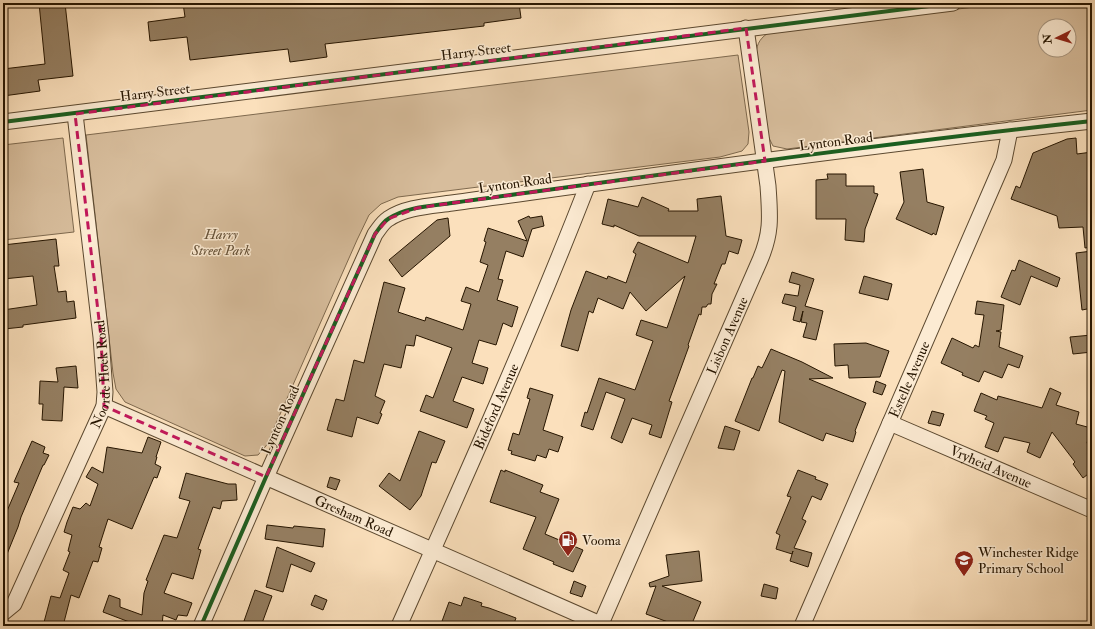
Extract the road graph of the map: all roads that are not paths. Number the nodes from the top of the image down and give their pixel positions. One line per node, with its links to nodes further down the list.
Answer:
1 (953, 3): 2 (street, Harry Street)
2 (746, 28): 3 (street, Harry Street); 7 (street, Lisbon Avenue)
3 (75, 114): 5 (street, Harry Street); 9 (street, Noorde Hoek Road)
4 (1092, 121): 6 (street, Lynton Road)
5 (3, 122)
6 (1010, 130): 7 (street, Lynton Road); 10 (street, Estelle Avenue)
7 (765, 161): 8 (street, Lynton Road); 15 (street, Lisbon Avenue)
8 (588, 184): 11 (street, Lynton Road); 13 (street, Bideford Avenue)
9 (104, 406): 11 (street, Gresham Road); 14 (street, Noorde Hoek Road)
10 (890, 423): 12 (street, Vryheid Avenue); 18 (street, Estelle Avenue)
11 (266, 477): 13 (street, Gresham Road); 16 (street, Lynton Road)
12 (1092, 510)
13 (432, 550): 15 (street, Gresham Road); 17 (street, Bideford Avenue)
14 (3, 613)
15 (602, 625)
16 (201, 626)
17 (399, 626)
18 (802, 626)

